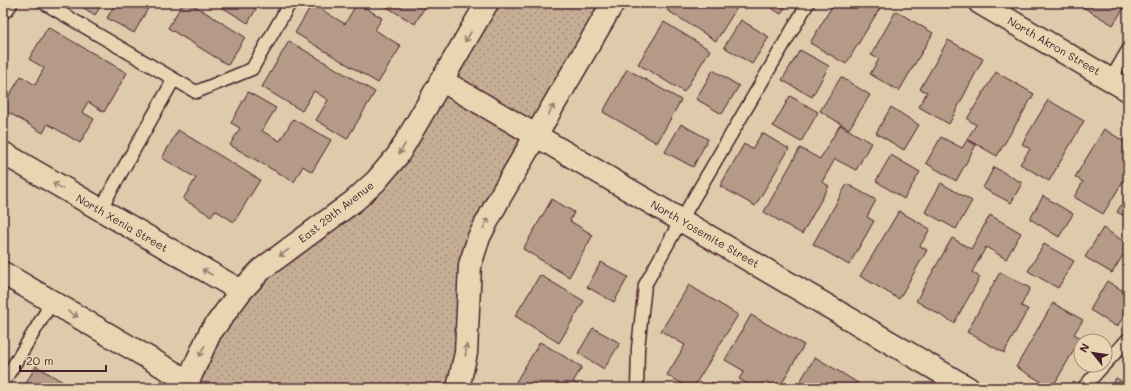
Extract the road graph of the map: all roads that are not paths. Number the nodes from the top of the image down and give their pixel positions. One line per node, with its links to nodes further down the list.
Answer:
1 (6, 3): 8 (street)
2 (44, 3): 10 (lane)
3 (290, 3): 10 (lane)
4 (487, 3): 11 (street, East 29th Avenue, one-way to 11)
5 (613, 3): 13 (street, one-way to 5)
6 (808, 3): 16 (lane)
7 (980, 3): 12 (street, North Akron Street)
8 (3, 7)
9 (1128, 50): 12 (lane)
10 (174, 79): 15 (lane)
11 (441, 80): 13 (street, North Yosemite Street); 18 (street, East 29th Avenue, one-way to 18)
12 (1119, 85)
13 (536, 135): 16 (street, North Yosemite Street); 25 (street, one-way to 13)
14 (3, 153): 15 (street, North Xenia Street, one-way to 14)
15 (100, 210): 18 (street, North Xenia Street, one-way to 15)
16 (681, 220): 26 (lane); 27 (street, North Yosemite Street)
17 (3, 273): 19 (street)
18 (241, 291): 24 (street, East 29th Avenue, one-way to 24)
19 (52, 302): 23 (lane); 24 (street, one-way to 24)
20 (1128, 339): 21 (lane)
21 (1113, 356)
22 (1097, 373): 28 (lane)
23 (3, 383)
24 (186, 384)
25 (458, 388)
26 (637, 388)
27 (968, 388)
28 (1083, 388)

